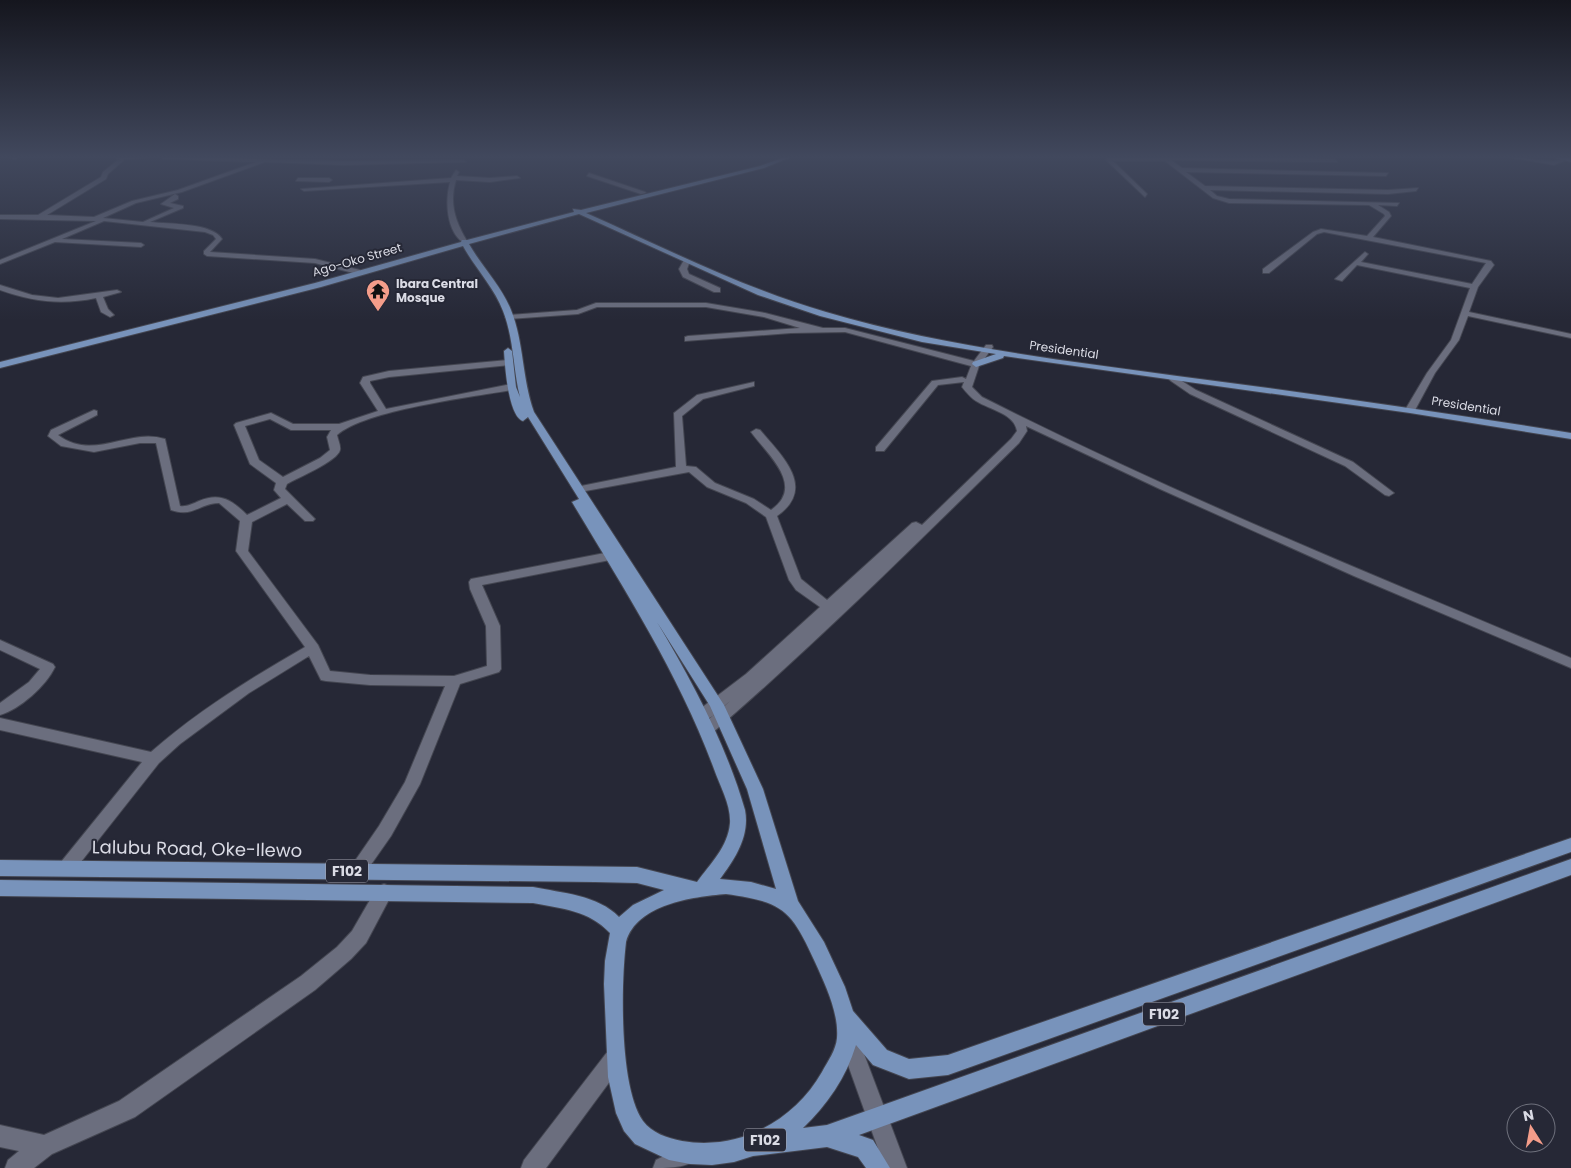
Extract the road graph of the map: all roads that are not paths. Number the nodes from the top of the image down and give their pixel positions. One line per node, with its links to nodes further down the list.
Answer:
1 (48, 212): 11 (street)
2 (112, 212): 12 (street)
3 (169, 212): 16 (street)
4 (450, 212): 19 (street)
5 (574, 212): 19 (main road, Ago-Oko Street)
6 (575, 212): 15 (main road)
7 (584, 212): 13 (main road)
8 (603, 212): 13 (main road)
9 (1384, 212): 17 (street)
10 (0, 216): 11 (street)
11 (41, 216): 12 (street)
12 (95, 219): 14 (street)
13 (603, 219): 15 (main road); 22 (main road); 39 (main road)
14 (103, 220): 16 (street); 18 (street)
15 (549, 220): 19 (main road)
16 (145, 223): 26 (street)
17 (1370, 237): 25 (street); 28 (street)
18 (53, 240): 20 (street); 23 (street)
19 (459, 241): 26 (main road, Ago-Oko Street); 35 (main road); 41 (main road); 42 (main road)
20 (142, 245)
21 (1365, 254): 24 (street)
22 (686, 261): 30 (street); 39 (main road)
23 (0, 262)
24 (1356, 263): 27 (street); 28 (street)
25 (1266, 271)
26 (358, 272): 41 (main road, Ago-Oko Street)
27 (1339, 279)
28 (1474, 287): 33 (street)
29 (0, 288): 32 (street)
30 (717, 290)
31 (117, 292): 32 (street)
32 (99, 296): 34 (street)
33 (1465, 313): 37 (street); 47 (street)
34 (110, 315)
35 (509, 317): 36 (street); 58 (main road)
36 (826, 331): 38 (street); 39 (street)
37 (1571, 336)
38 (688, 339)
39 (979, 355): 40 (main road, Presidential); 40 (main road); 44 (street); 47 (main road); 50 (street)
40 (1010, 355): 43 (main road, Presidential)
41 (0, 363)
42 (508, 363): 46 (main road); 48 (street)
43 (1174, 379): 47 (main road, Presidential); 59 (street)
44 (962, 380): 55 (street); 65 (street)
45 (751, 384): 56 (street)
46 (511, 387): 48 (street); 64 (main road)
47 (1411, 408): 52 (main road); 54 (main road, Presidential)
48 (384, 412): 51 (street)
49 (94, 413): 63 (street)
50 (1009, 414): 65 (street); 68 (street)
51 (340, 427): 57 (street); 57 (street)
52 (1571, 430)
53 (756, 432): 61 (street)
54 (1571, 436)
55 (880, 449)
56 (681, 469): 58 (street); 61 (street)
57 (282, 482): 60 (street)
58 (580, 489): 70 (main road)
59 (1389, 493)
60 (288, 499): 62 (street); 63 (street)
61 (771, 515): 65 (street)
62 (309, 519)
63 (246, 520): 67 (street)
64 (610, 556): 69 (street); 73 (main road)
65 (833, 610): 70 (street); 72 (street)
66 (0, 645): 71 (street)
67 (313, 648): 69 (street); 75 (street)
68 (1571, 663)
69 (454, 682): 80 (street)
70 (717, 705): 72 (main road); 73 (street)
71 (0, 710)
72 (723, 717): 73 (street); 84 (main road)
73 (704, 723): 82 (main road)
74 (0, 724): 75 (street)
75 (154, 759): 77 (street)
76 (1571, 845): 86 (main road, F102)
77 (67, 867): 79 (main road, Lalubu Road, Oke-Ilewo / F102); 80 (main road, Lalubu Road, Oke-Ilewo / F102)
78 (1571, 867): 89 (main road, F102)
79 (0, 868)
80 (357, 871): 82 (main road, Lalubu Road, Oke-Ilewo / F102)
81 (0, 888): 83 (main road, F102)
82 (697, 889): 84 (main road, F102); 85 (main road, F102)
83 (384, 892): 85 (main road, F102); 93 (street)
84 (790, 905): 86 (main road, F102)
85 (620, 931): 88 (main road, F102)
86 (842, 1014): 87 (main road, F102)
87 (847, 1035): 89 (street); 92 (main road, F102)
88 (616, 1058): 94 (main road, F102); 96 (street)
89 (877, 1118): 91 (main road, F102); 99 (street)
90 (0, 1136): 93 (street)
91 (827, 1136): 92 (main road, F102); 98 (main road)
92 (753, 1145): 94 (main road, F102)
93 (44, 1146): 95 (street)
94 (691, 1153): 97 (street)
95 (16, 1168)
96 (532, 1168)
97 (664, 1168)
98 (879, 1168)
99 (896, 1168)

